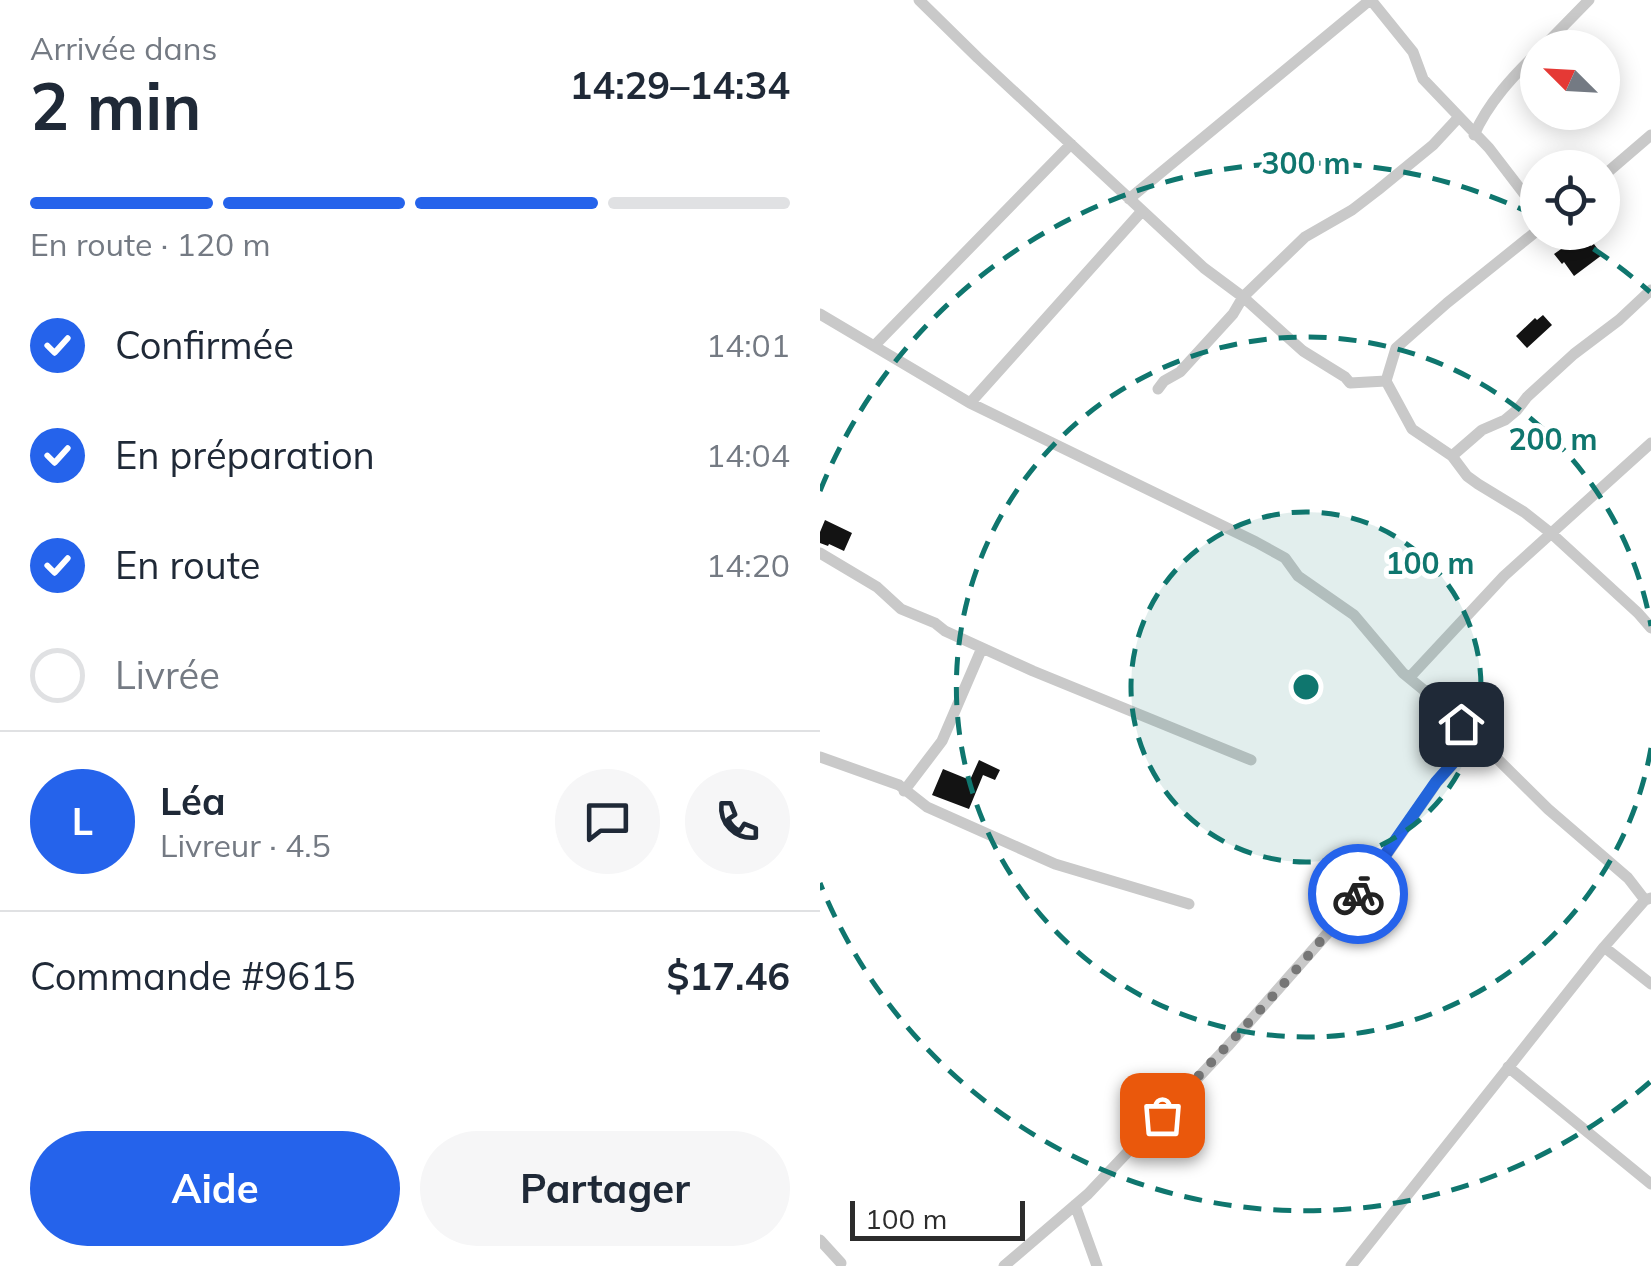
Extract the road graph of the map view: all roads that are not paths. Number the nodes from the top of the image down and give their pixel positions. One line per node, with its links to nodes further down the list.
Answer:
1 (919, 0): 9 (street)
2 (1371, 0): 6 (street); 12 (street)
3 (1589, 0): 4 (street)
4 (1560, 30)
5 (1520, 71): 8 (street)
6 (1458, 118): 8 (street); 16 (street)
7 (1651, 134): 10 (street)
8 (1474, 135): 11 (street)
9 (1070, 144): 12 (street); 18 (street)
10 (1620, 161)
11 (1520, 188)
12 (1130, 199): 13 (street)
13 (1142, 211): 16 (street); 21 (street)
14 (1520, 244): 19 (street)
15 (1651, 290): 23 (street)
16 (1243, 297): 19 (street); 20 (street)
17 (820, 314): 18 (street)
18 (874, 346): 21 (street)
19 (1386, 381): 23 (street)
20 (1158, 388)
21 (970, 403): 28 (street)
22 (1651, 443): 24 (street)
23 (1452, 456): 24 (street)
24 (1552, 534): 26 (street); 28 (street)
25 (820, 554): 27 (street)
26 (1651, 628)
27 (982, 648): 31 (street); 32 (street)
28 (1409, 678): 29 (street)
29 (1475, 738): 33 (street); 39 (street)
30 (820, 757): 32 (street)
31 (1252, 760)
32 (904, 790): 34 (street)
33 (1648, 899): 35 (street)
34 (1189, 904)
35 (1604, 946): 36 (street); 37 (street)
36 (1651, 984)
37 (1508, 1067): 38 (street); 44 (street)
38 (1651, 1184)
39 (1075, 1205): 42 (street); 43 (street)
40 (820, 1240): 41 (street)
41 (841, 1262)
42 (1004, 1266)
43 (1097, 1266)
44 (1351, 1266)

